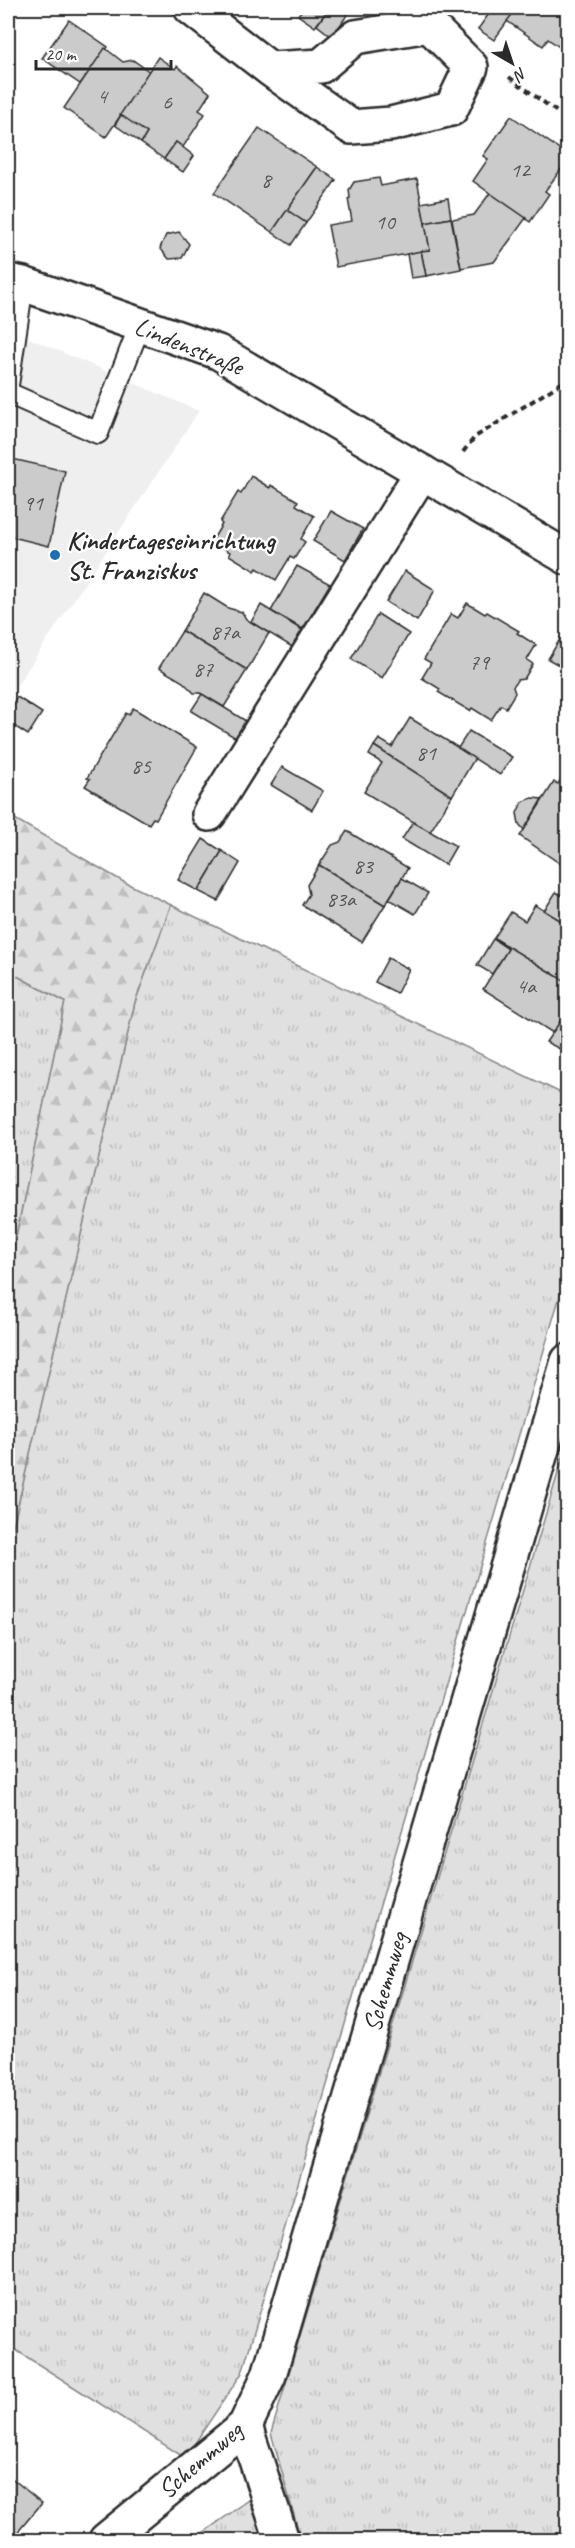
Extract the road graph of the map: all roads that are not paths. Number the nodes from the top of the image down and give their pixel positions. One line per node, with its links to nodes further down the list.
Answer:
1 (191, 8): 2 (street)
2 (270, 69): 2 (street)
3 (15, 283): 4 (street, Lindenstraße); 5 (lane)
4 (140, 325): 6 (lane); 7 (street, Lindenstraße)
5 (8, 385)
6 (8, 393)
7 (431, 477): 8 (street, Lindenstraße); 9 (street)
8 (567, 558)
9 (209, 814)
10 (567, 1361): 11 (street, Schemmweg)
11 (245, 2426): 12 (street, Schemmweg); 13 (street)
12 (106, 2541)
13 (282, 2541)

